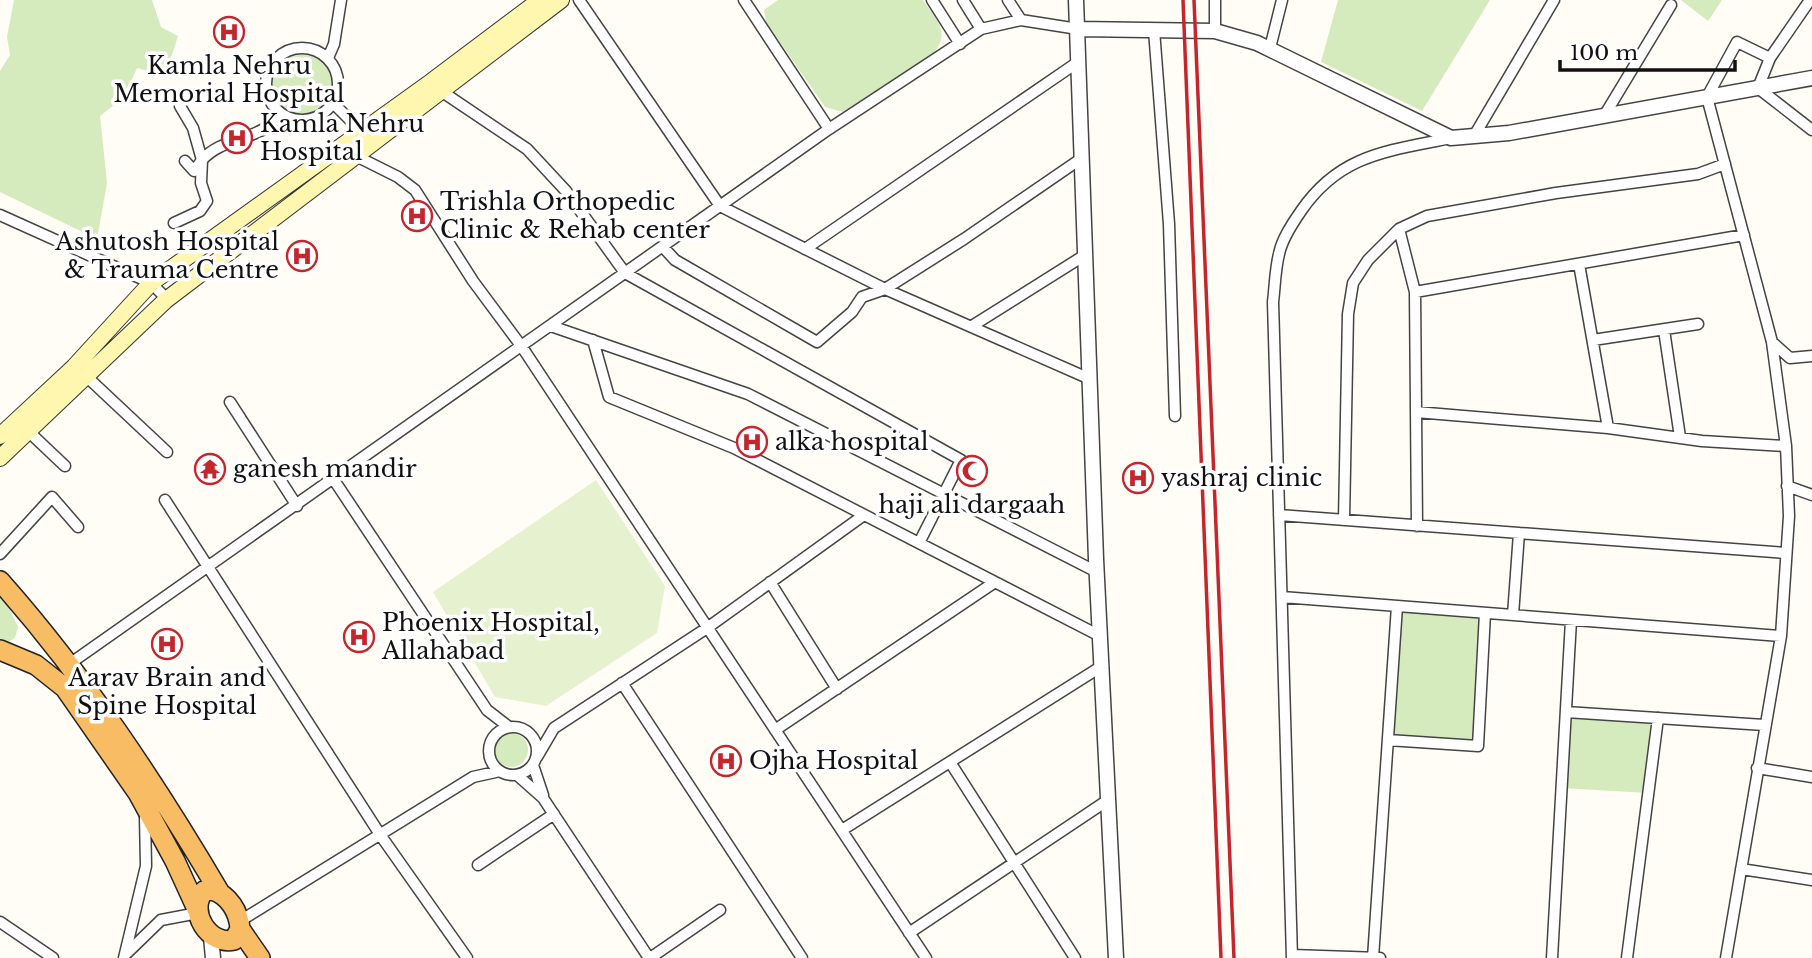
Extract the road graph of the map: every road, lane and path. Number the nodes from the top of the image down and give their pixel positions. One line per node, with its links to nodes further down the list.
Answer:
1 (341, 0): 23 (street)
2 (540, 0): 36 (main road)
3 (579, 0): 44 (street)
4 (761, 0): 14 (street)
5 (932, 0): 21 (street)
6 (963, 0): 17 (street)
7 (1008, 0): 16 (street)
8 (1076, 0): 18 (street)
9 (1215, 0): 20 (street)
10 (1282, 0): 22 (street)
11 (1554, 0): 37 (street)
12 (1810, 0): 24 (street)
13 (559, 1): 28 (main road)
14 (747, 4): 34 (street)
15 (1671, 5): 33 (street)
16 (1021, 20): 17 (street); 18 (street)
17 (981, 29): 21 (street)
18 (1078, 29): 19 (street); 25 (street)
19 (1154, 30): 20 (street); 71 (street)
20 (1215, 31): 22 (street)
21 (960, 44): 34 (street)
22 (1270, 48): 38 (street)
23 (328, 58): 30 (street); 32 (street)
24 (1770, 58): 27 (street); 29 (street)
25 (1078, 62): 40 (street); 50 (street)
26 (1812, 78): 27 (street)
27 (1758, 88): 29 (street); 35 (street)
28 (441, 91): 39 (main road); 53 (street)
29 (1707, 97): 33 (street); 43 (street)
30 (333, 103): 32 (street); 36 (street)
31 (180, 106): 41 (street)
32 (282, 114): 41 (street)
33 (1604, 116): 37 (street)
34 (829, 129): 44 (street)
35 (1812, 130)
36 (362, 132): 54 (main road)
37 (1474, 136): 38 (street)
38 (1451, 138): 87 (street)
39 (356, 156): 57 (main road); 65 (street)
40 (1082, 158): 51 (street); 55 (street)
41 (202, 160): 42 (street); 46 (street)
42 (185, 161)
43 (1725, 163): 47 (street); 48 (street)
44 (720, 206): 49 (street); 50 (street)
45 (0, 215): 54 (street)
46 (174, 223)
47 (1399, 229): 56 (street); 88 (street)
48 (1744, 235): 52 (street); 64 (street)
49 (663, 247): 53 (street); 55 (street)
50 (805, 249): 55 (street)
51 (1085, 255): 60 (street); 68 (street)
52 (1579, 264): 56 (street); 63 (street)
53 (625, 273): 59 (street); 82 (street)
54 (151, 283): 57 (street); 74 (main road)
55 (885, 289): 60 (street)
56 (1415, 292): 70 (street)
57 (167, 299): 67 (main road)
58 (1698, 324): 61 (street)
59 (551, 326): 62 (street); 65 (street)
60 (972, 326): 68 (street)
61 (1664, 330): 63 (street); 75 (street)
62 (593, 340): 82 (street); 86 (street)
63 (1593, 340): 72 (street)
64 (1772, 342): 66 (street); 76 (street)
65 (522, 347): 80 (street); 105 (street)
66 (1812, 356)
67 (86, 376): 73 (main road); 77 (street)
68 (1090, 379): 96 (street)
69 (230, 402): 85 (street)
70 (1416, 412): 72 (street); 89 (street)
71 (1175, 416)
72 (1608, 428): 75 (street)
73 (29, 431): 78 (main road); 79 (street)
74 (0, 436)
75 (1680, 437): 76 (street)
76 (1786, 446): 81 (street)
77 (167, 452)
78 (0, 458)
79 (65, 466)
80 (334, 480): 85 (street); 113 (street)
81 (1787, 486): 83 (street); 94 (street)
82 (942, 493): 92 (street); 96 (street)
83 (1812, 495)
84 (165, 500): 95 (street)
85 (297, 506): 95 (street)
86 (864, 515): 92 (street); 98 (street)
87 (1279, 515): 88 (street); 100 (street)
88 (1344, 520): 89 (street)
89 (1417, 526): 91 (street)
90 (78, 527): 93 (street)
91 (1519, 533): 94 (street); 103 (street)
92 (919, 544): 99 (street)
93 (0, 554)
94 (1786, 554): 107 (street)
95 (210, 565): 109 (street); 136 (street)
96 (1097, 572): 106 (street)
97 (0, 581): 109 (highway)
98 (770, 582): 105 (street); 112 (street)
99 (995, 582): 106 (street); 112 (street)
100 (1282, 597): 101 (street); 148 (street)
101 (1397, 606): 102 (street); 122 (street)
102 (1485, 613): 103 (street); 122 (street)
103 (1513, 615): 104 (street)
104 (1571, 620): 107 (street); 114 (street)
105 (707, 628): 111 (street); 120 (street)
106 (1100, 636): 110 (street)
107 (1780, 636): 116 (street)
108 (0, 650): 131 (highway)
109 (68, 665): 141 (highway)
110 (1102, 666): 125 (street); 133 (street)
111 (622, 684): 118 (street); 154 (street)
112 (837, 689): 120 (street)
113 (487, 710): 117 (street); 121 (street)
114 (1566, 712): 115 (street); 160 (street)
115 (1658, 718): 116 (street); 161 (street)
116 (1765, 725): 126 (street)
117 (509, 727): 119 (street); 121 (street)
118 (554, 727): 119 (street); 124 (street)
119 (526, 730): 124 (street)
120 (775, 730): 135 (street)
121 (494, 736): 123 (street)
122 (1388, 740): 158 (street)
123 (489, 753): 127 (street); 129 (street)
124 (535, 761): 128 (street); 132 (street)
125 (950, 762): 135 (street); 137 (street)
126 (1757, 768): 130 (street); 139 (street)
127 (500, 771): 128 (street); 129 (street)
128 (517, 775): 132 (street)
129 (473, 777): 136 (street)
130 (1812, 777)
131 (138, 793): 143 (highway); 147 (street)
132 (543, 798): 134 (street)
133 (1108, 800): 137 (street); 157 (street)
134 (554, 814): 138 (street); 153 (street)
135 (842, 830): 145 (street)
136 (381, 836): 146 (street); 152 (street)
137 (1014, 863): 145 (street); 156 (street)
138 (478, 865)
139 (1741, 869): 140 (street); 162 (street)
140 (1812, 880)
141 (220, 893): 143 (highway); 146 (highway)
142 (720, 910): 153 (street)
143 (197, 911): 146 (highway); 147 (street)
144 (0, 922): 149 (street)
145 (909, 933): 155 (street)
146 (231, 937): 150 (street); 151 (highway)
147 (124, 957)
148 (1292, 957): 158 (street)
149 (53, 958)
150 (214, 958)
151 (260, 958)
152 (467, 958)
153 (649, 958)
154 (802, 958)
155 (926, 958)
156 (1075, 958)
157 (1116, 958)
158 (1373, 958): 159 (street)
159 (1380, 958)
160 (1552, 958)
161 (1627, 958)
162 (1726, 958)

